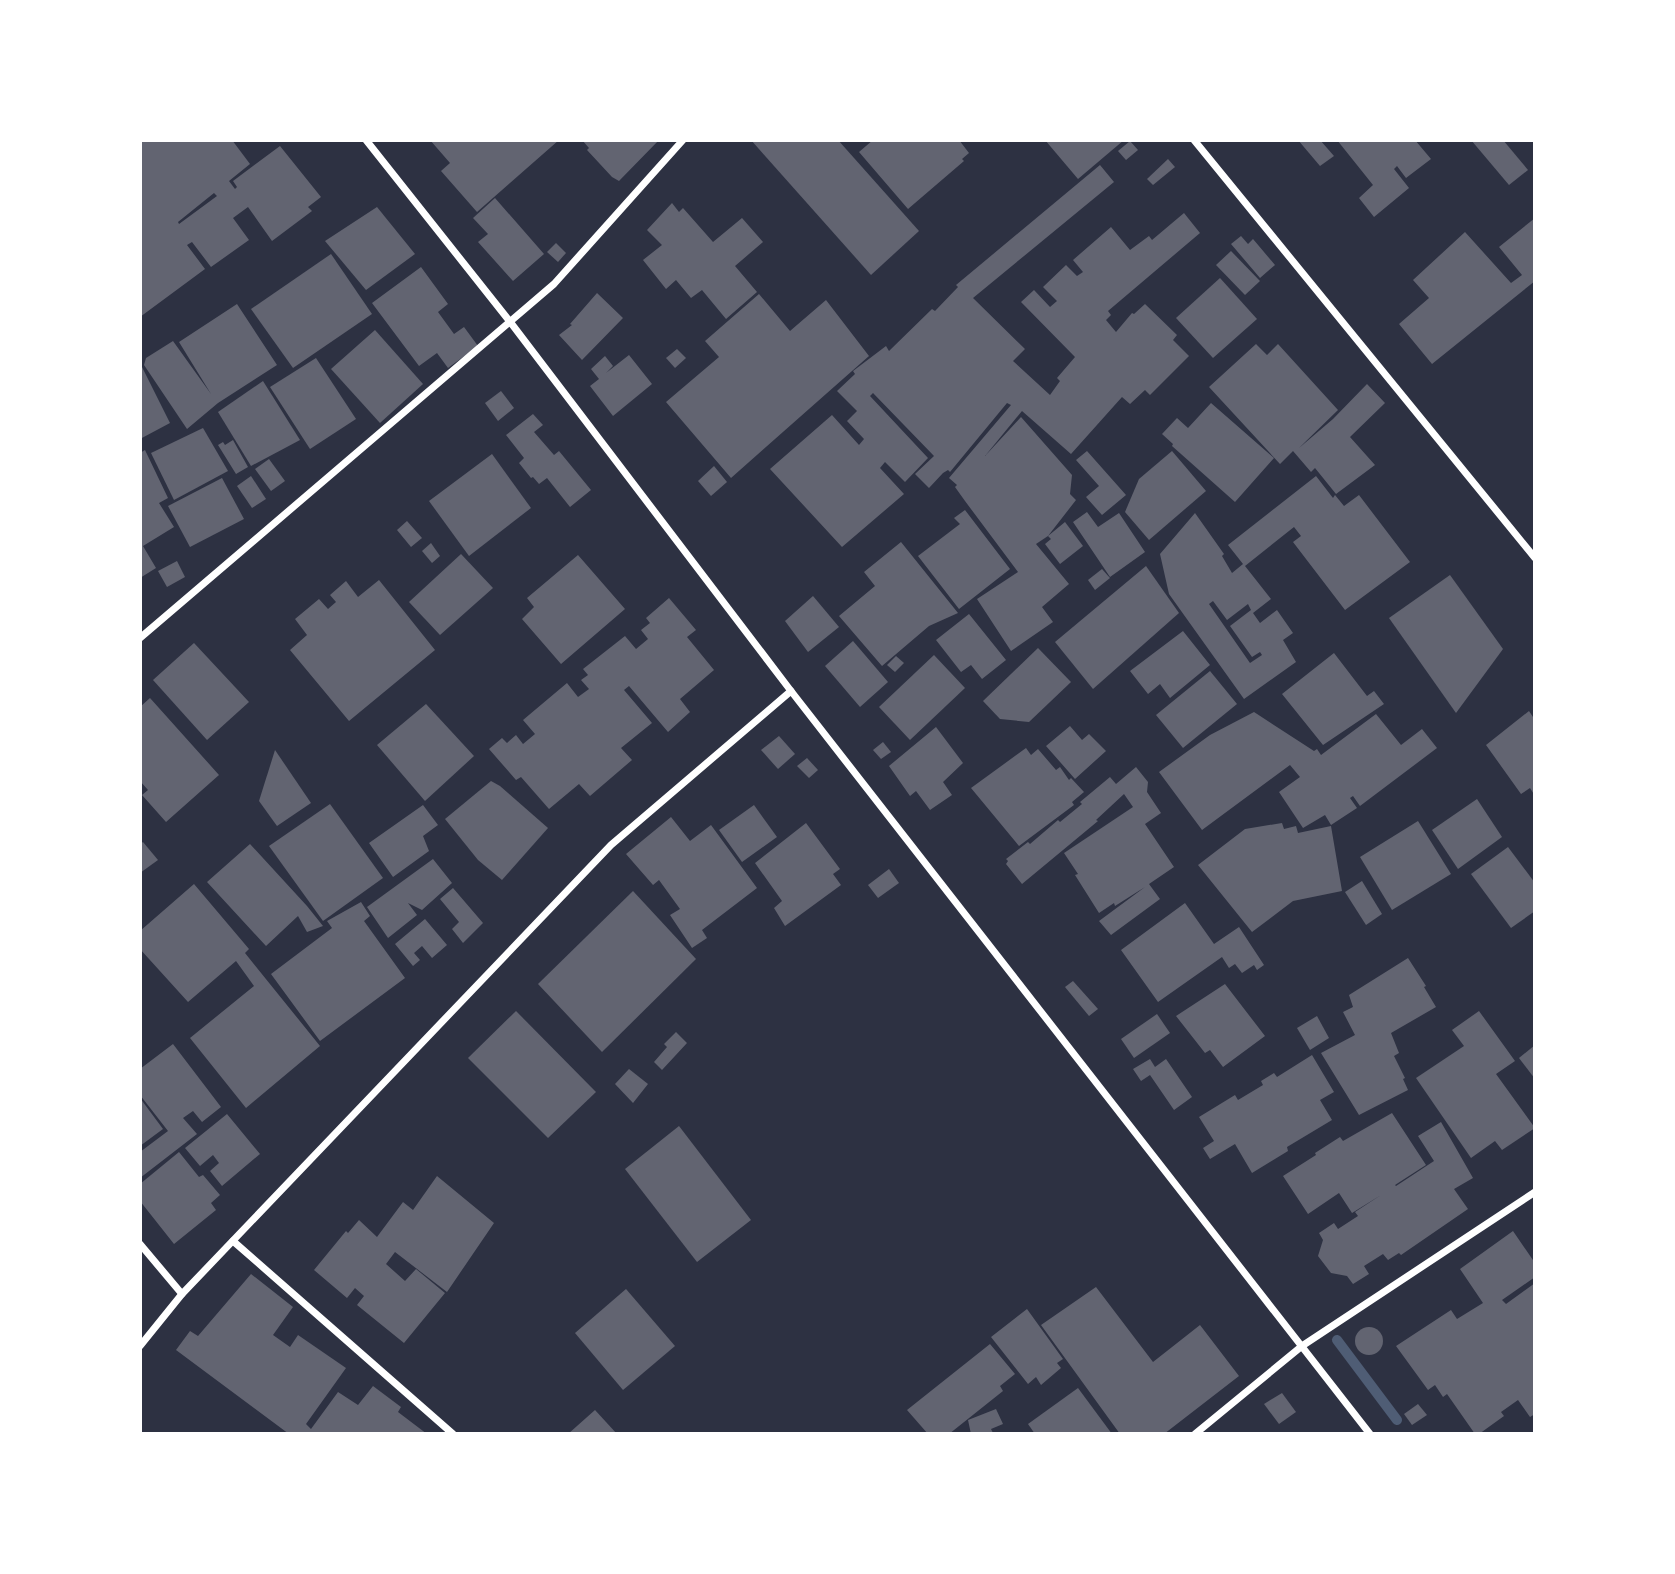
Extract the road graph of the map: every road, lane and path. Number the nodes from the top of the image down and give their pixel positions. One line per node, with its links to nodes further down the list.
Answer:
1 (366, 140): 4 (street)
2 (683, 140): 4 (street)
3 (1194, 140): 5 (street)
4 (511, 323): 6 (street); 7 (street)
5 (1535, 558)
6 (140, 638)
7 (791, 691): 9 (street); 13 (street)
8 (1535, 1192): 13 (street)
9 (233, 1241): 11 (street); 14 (street)
10 (140, 1244): 11 (street)
11 (182, 1294): 12 (street)
12 (140, 1346)
13 (1302, 1346): 15 (street); 16 (street)
14 (453, 1434)
15 (1195, 1434)
16 (1370, 1434)

